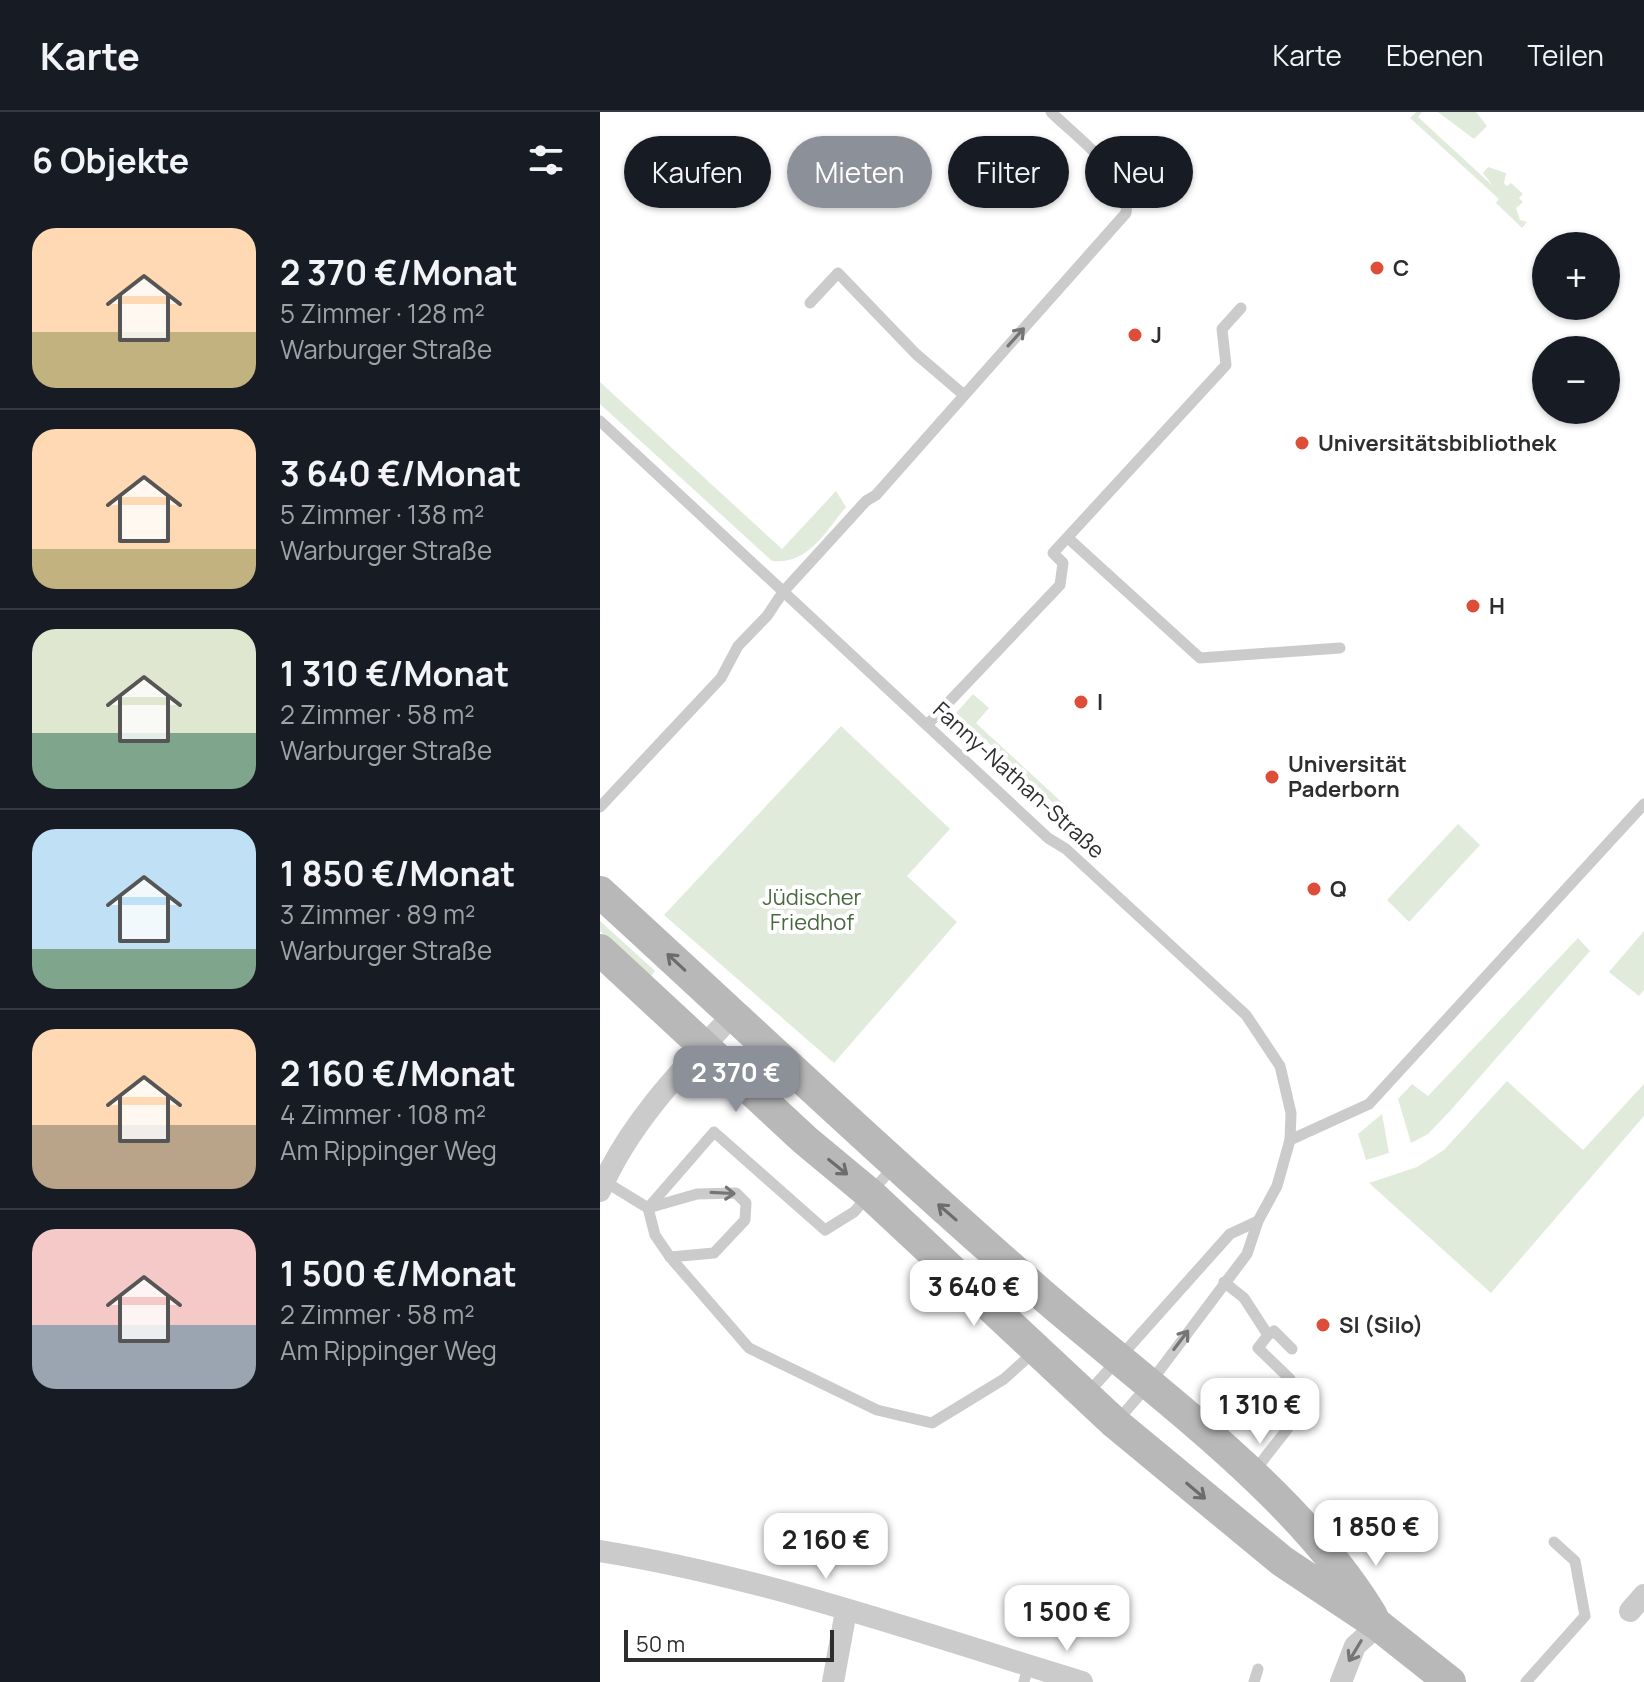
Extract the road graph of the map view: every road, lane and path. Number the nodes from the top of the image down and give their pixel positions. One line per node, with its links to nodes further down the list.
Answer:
1 (1051, 112): 4 (lane, one-way to 1)
2 (810, 303): 4 (lane)
3 (1241, 308): 6 (lane)
4 (964, 395): 7 (lane)
5 (600, 421): 7 (lane, Fanny-Nathan-Straße)
6 (1068, 538): 8 (lane); 9 (lane)
7 (783, 592): 9 (lane, Fanny-Nathan-Straße); 11 (lane)
8 (1340, 648)
9 (927, 725): 16 (lane, Fanny-Nathan-Straße)
10 (1644, 804): 16 (lane)
11 (600, 807)
12 (600, 892): 14 (main road, one-way to 12)
13 (600, 950): 15 (main road)
14 (733, 1015): 15 (street); 17 (main road)
15 (704, 1046): 18 (street); 19 (main road, one-way to 19)
16 (1290, 1140): 21 (lane, Fanny-Nathan-Straße)
17 (894, 1166): 19 (lane); 27 (main road, one-way to 17)
18 (602, 1186): 20 (lane)
19 (870, 1194): 20 (lane); 25 (main road)
20 (648, 1208): 22 (lane); 22 (lane, one-way to 22)
21 (1258, 1221): 23 (lane, Fanny-Nathan-Straße); 27 (lane)
22 (670, 1257): 25 (lane)
23 (1224, 1282): 24 (lane); 28 (lane, Fanny-Nathan-Straße, one-way to 23)
24 (1268, 1335): 26 (lane); 31 (lane)
25 (1037, 1348): 29 (main road)
26 (1292, 1349)
27 (1118, 1358): 28 (main road); 29 (lane)
28 (1150, 1383): 30 (lane, Fanny-Nathan-Straße); 31 (main road)
29 (1086, 1395): 30 (main road)
30 (1115, 1423): 35 (main road, one-way to 35)
31 (1251, 1476): 35 (main road)
32 (1554, 1542): 43 (lane)
33 (600, 1551): 34 (street)
34 (846, 1611): 37 (street); 38 (street)
35 (1378, 1625): 41 (street, one-way to 41); 42 (main road)
36 (1258, 1669): 40 (lane)
37 (1026, 1674): 39 (street)
38 (833, 1682)
39 (1082, 1682)
40 (1254, 1682)
41 (1341, 1682)
42 (1450, 1682)
43 (1526, 1682)

